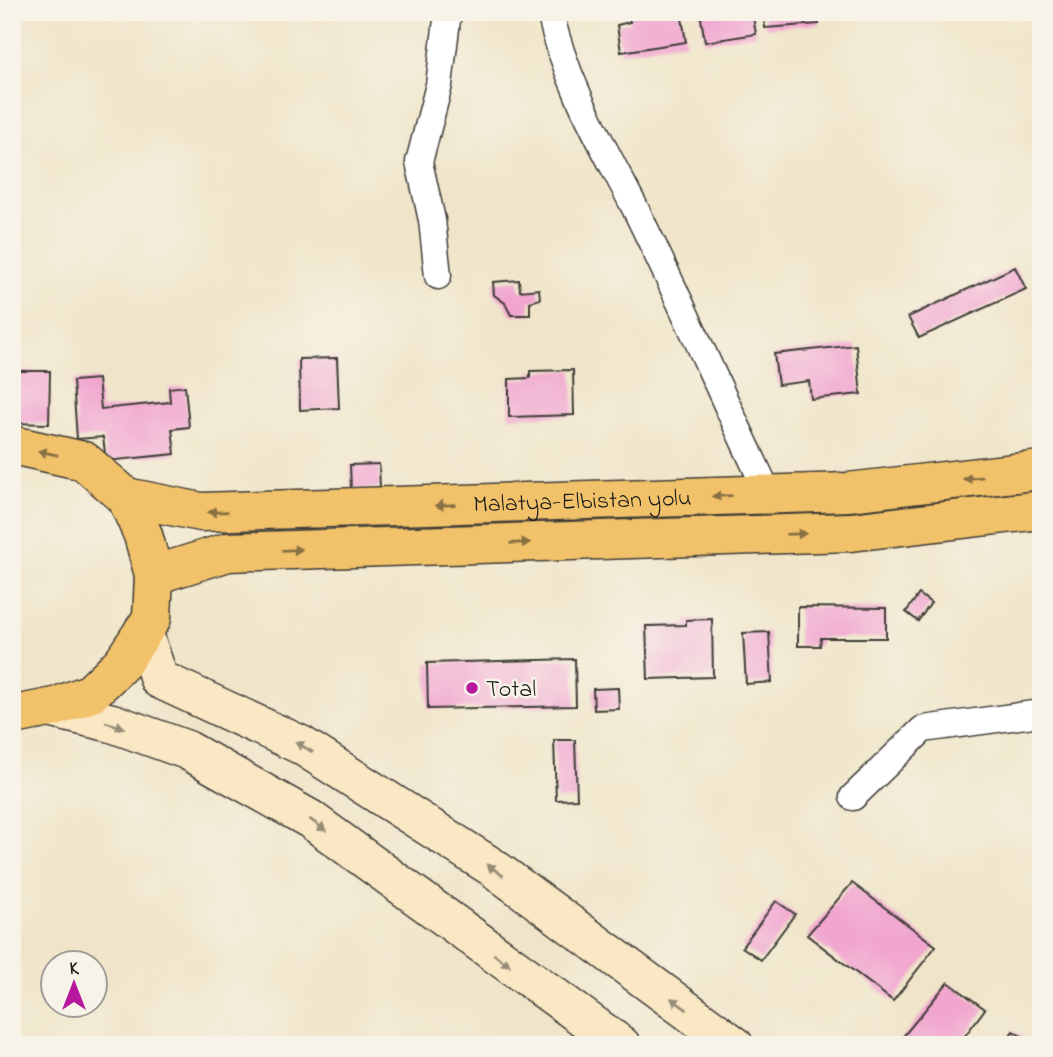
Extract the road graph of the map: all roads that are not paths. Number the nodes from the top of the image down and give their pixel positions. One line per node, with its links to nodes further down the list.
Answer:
1 (449, 12): 3 (street)
2 (550, 12): 6 (street)
3 (438, 276)
4 (12, 445): 7 (main road, one-way to 4)
5 (1041, 470): 6 (main road, Malatya-Elbistan yolu, one-way to 6)
6 (768, 495): 7 (main road, Malatya-Elbistan yolu, one-way to 7)
7 (126, 497): 9 (main road)
8 (1041, 510): 9 (main road, Malatya-Elbistan yolu, one-way to 8)
9 (154, 575): 10 (main road)
10 (143, 631): 11 (main road); 15 (main road, one-way to 10)
11 (31, 710): 14 (main road, one-way to 14)
12 (1041, 713): 13 (street)
13 (853, 797)
14 (621, 1045)
15 (734, 1045)

